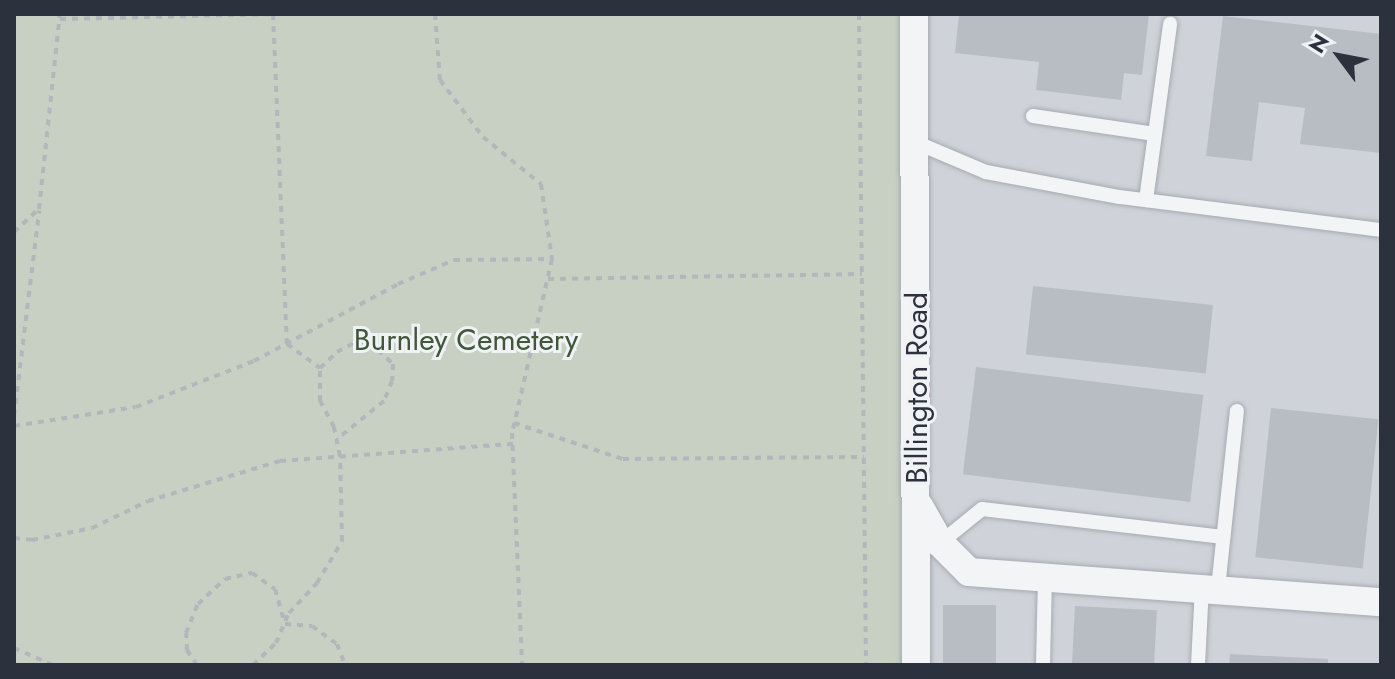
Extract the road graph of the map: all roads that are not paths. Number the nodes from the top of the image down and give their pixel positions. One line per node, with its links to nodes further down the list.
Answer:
1 (914, 14): 5 (street, Billington Road)
2 (1170, 24): 4 (lane)
3 (1033, 116): 4 (lane)
4 (1155, 134): 6 (lane)
5 (915, 142): 6 (lane); 9 (street, Billington Road)
6 (1146, 200): 7 (lane)
7 (1381, 230)
8 (1237, 411): 10 (lane)
9 (918, 505): 11 (street, Billington Road); 15 (street)
10 (1223, 537): 11 (lane); 13 (lane)
11 (940, 543): 12 (street, Billington Road)
12 (1045, 576): 13 (street, Billington Road); 16 (lane)
13 (1210, 587): 14 (street, Billington Road); 17 (lane)
14 (1381, 602)
15 (916, 665)
16 (1043, 665)
17 (1198, 665)

